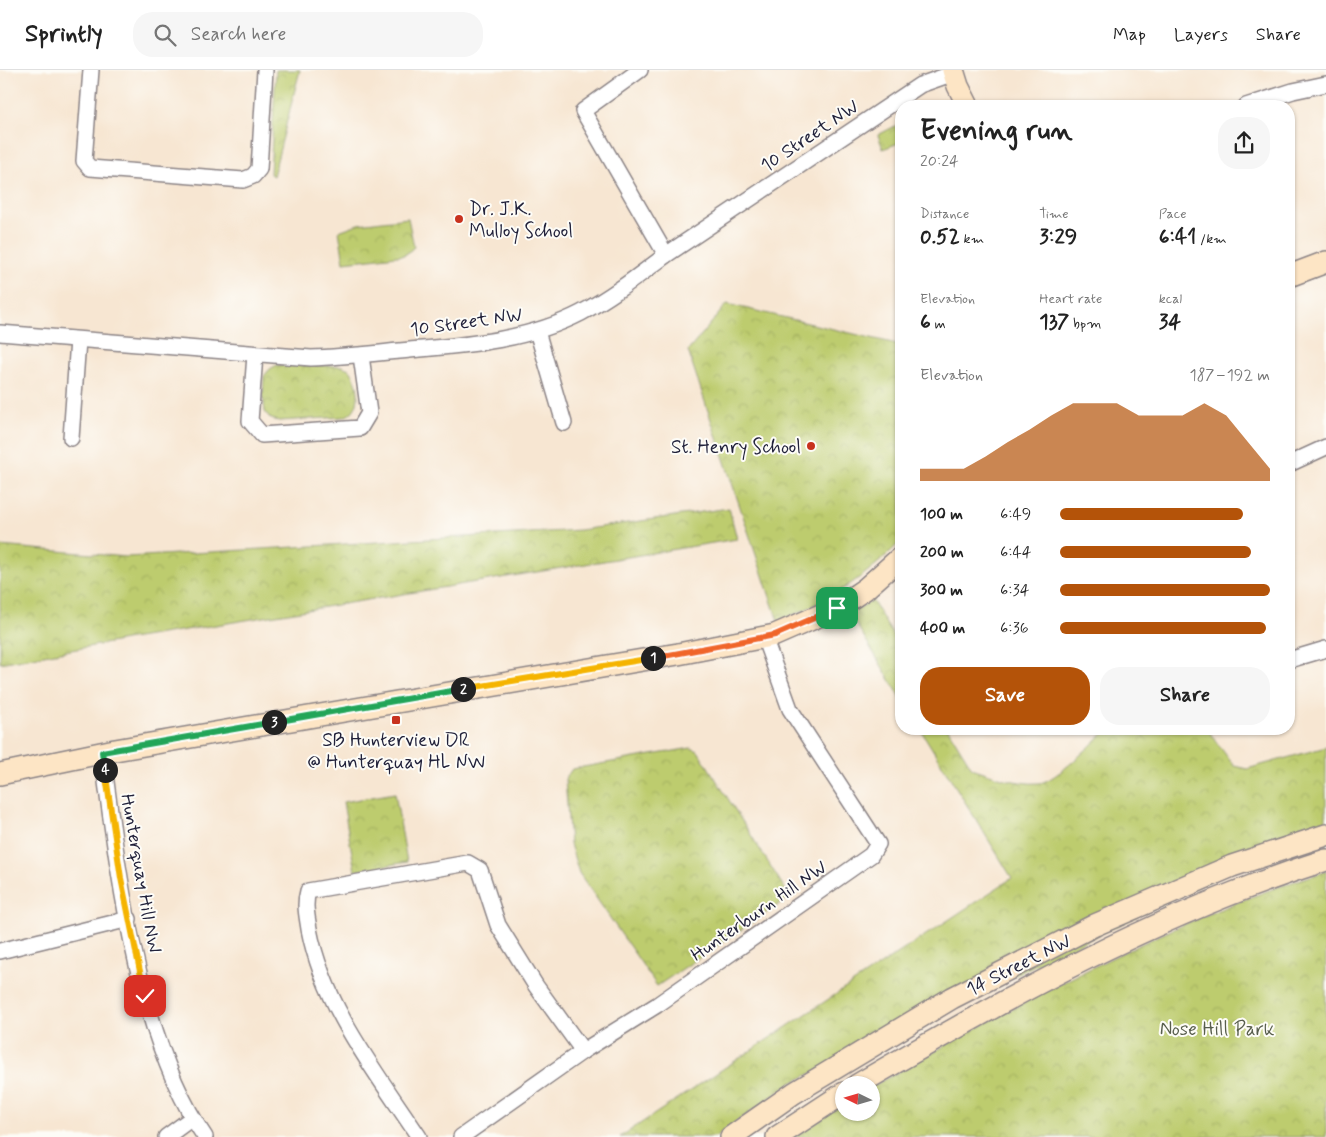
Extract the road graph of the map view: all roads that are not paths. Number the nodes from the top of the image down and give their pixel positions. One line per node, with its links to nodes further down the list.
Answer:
1 (91, 70): 2 (street)
2 (265, 70)
3 (640, 70): 10 (street)
4 (954, 72): 6 (street, 10 Street NW); 7 (main road)
5 (1326, 84): 8 (street)
6 (898, 100)
7 (966, 100)
8 (1264, 100)
9 (895, 102): 10 (street, 10 Street NW)
10 (666, 255): 13 (street, 10 Street NW)
11 (1326, 262): 12 (main road)
12 (1295, 274)
13 (537, 331): 17 (street, 10 Street NW); 18 (street)
14 (0, 333): 15 (street, 10 Street NW)
15 (78, 340): 16 (street, 10 Street NW); 19 (street)
16 (254, 355): 17 (street, 10 Street NW); 17 (street)
17 (361, 356)
18 (564, 423)
19 (71, 438)
20 (1326, 446): 21 (street)
21 (1295, 461)
22 (895, 562): 23 (main road)
23 (764, 637): 26 (main road); 32 (street, Hunterburn Hill NW)
24 (1326, 648): 25 (street)
25 (1295, 658)
26 (102, 752): 27 (main road); 30 (street, Hunterquay Hill NW)
27 (0, 774)
28 (1326, 835): 40 (main road, 14 Street NW)
29 (1326, 860): 33 (main road, 14 Street NW)
30 (129, 919): 31 (street); 35 (street, Hunterquay Hill NW)
31 (0, 951)
32 (583, 1051): 38 (street); 39 (street, Hunterburn Hill NW)
33 (872, 1076)
34 (835, 1099): 41 (main road)
35 (192, 1118): 36 (street); 37 (street, Hunterquay Hill NW)
36 (166, 1137)
37 (205, 1137)
38 (419, 1137)
39 (461, 1137)
40 (731, 1137)
41 (777, 1137)

